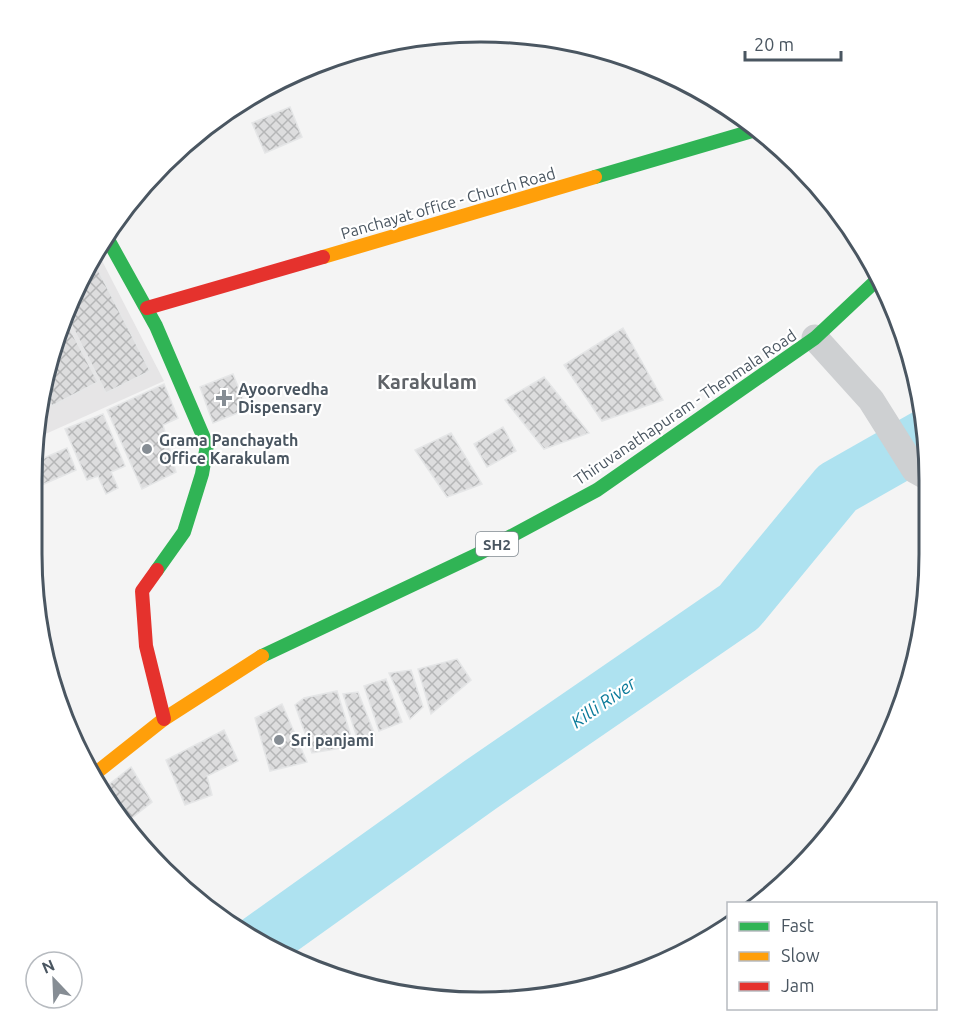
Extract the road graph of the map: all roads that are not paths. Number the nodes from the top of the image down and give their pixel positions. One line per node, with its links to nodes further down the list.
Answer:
1 (747, 133): 4 (street, Panchayat office - Church Road)
2 (111, 245): 4 (street)
3 (872, 284): 5 (street, Thiruvanathapuram - Thenmala Road / SH2)
4 (147, 308): 7 (street)
5 (815, 338): 6 (street); 7 (street, Thiruvanathapuram - Thenmala Road / SH2)
6 (919, 470)
7 (164, 719): 8 (street, Thiruvanathapuram - Thenmala Road / SH2)
8 (99, 770)

